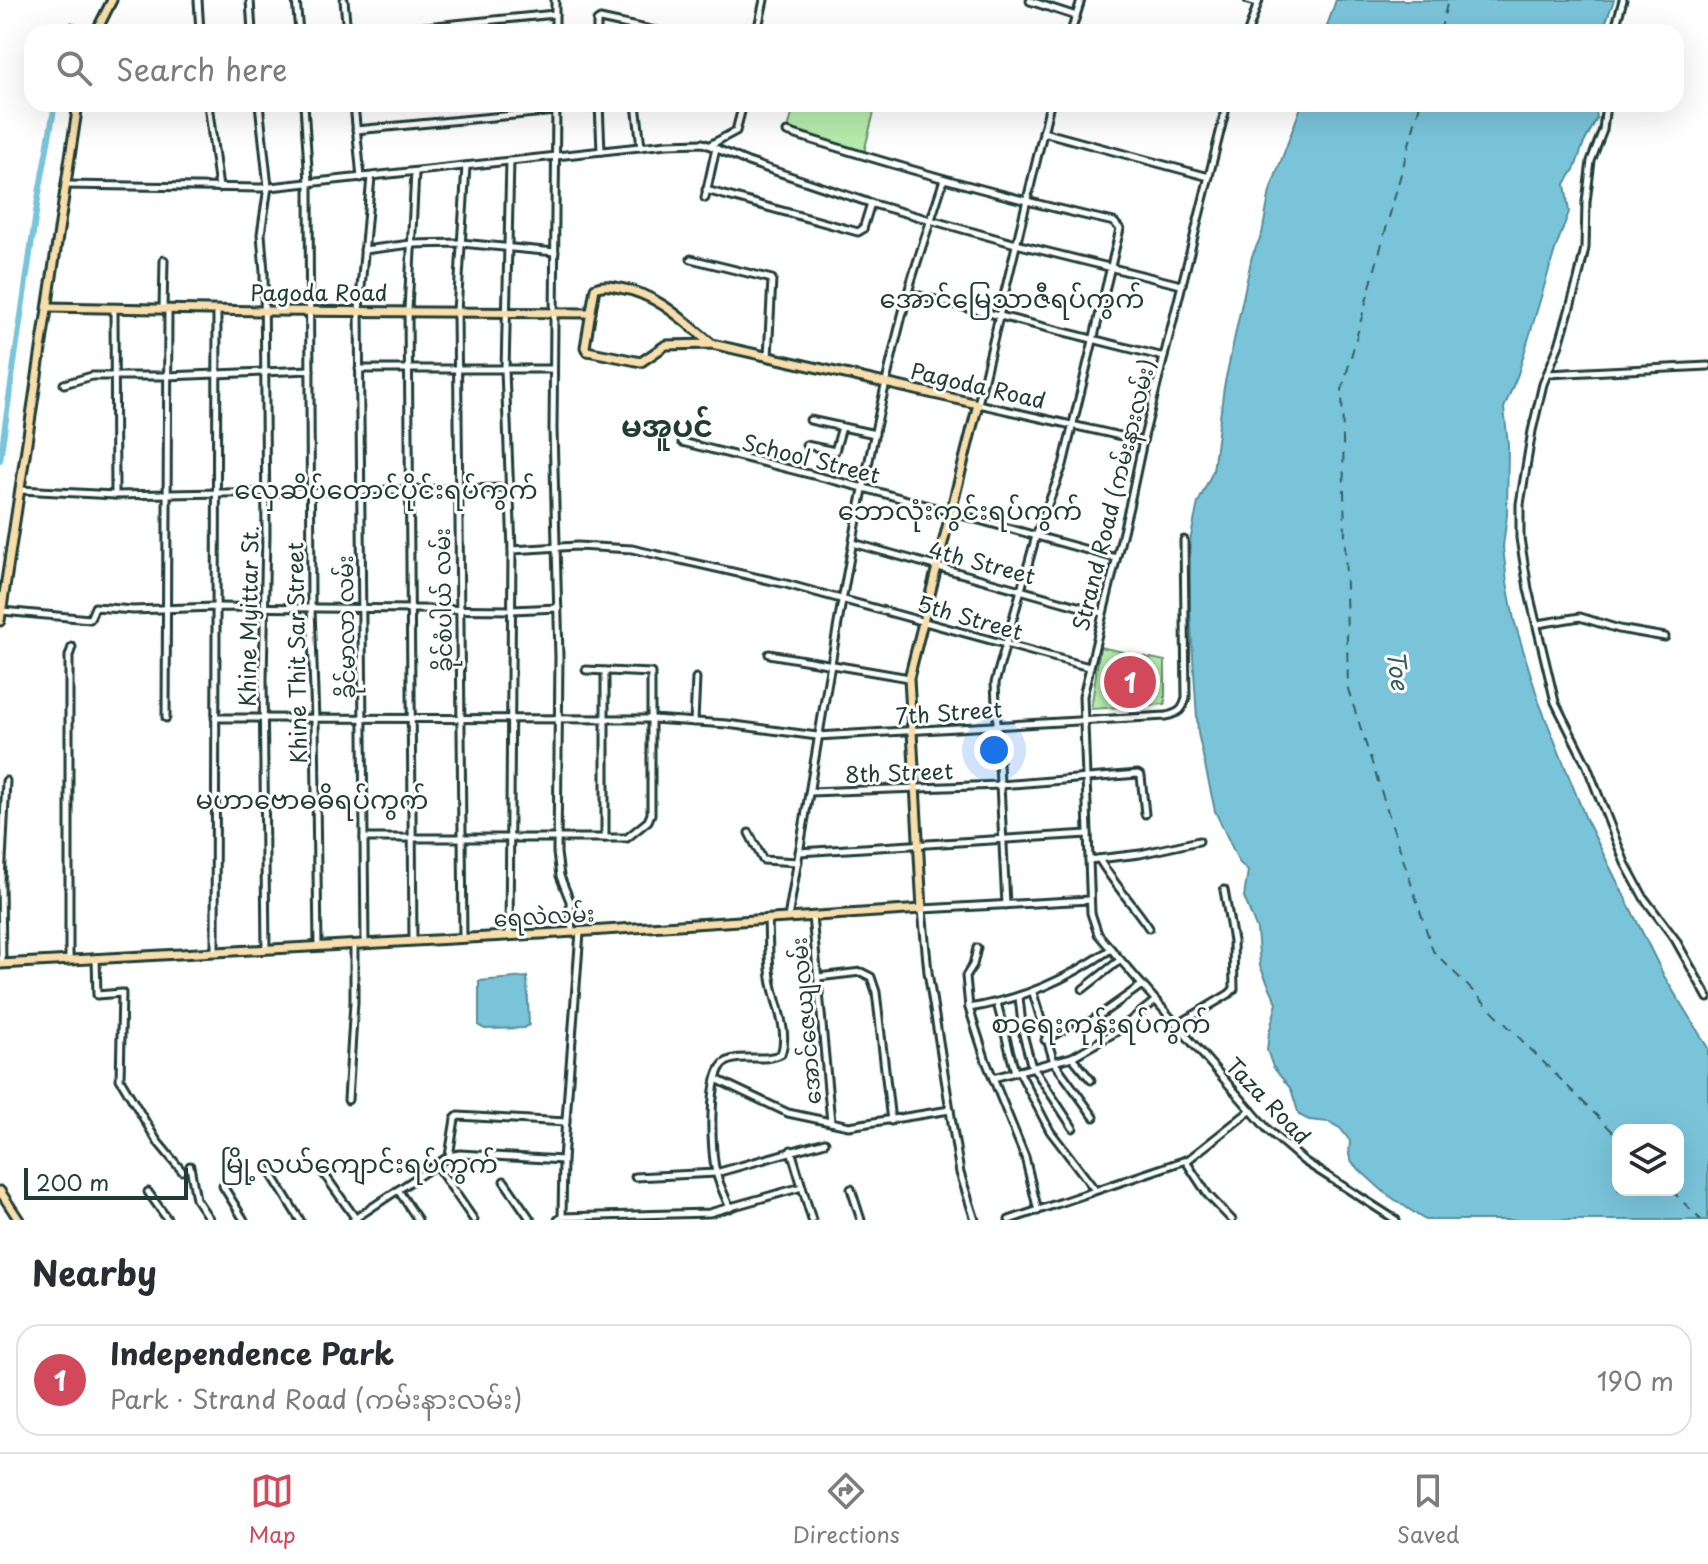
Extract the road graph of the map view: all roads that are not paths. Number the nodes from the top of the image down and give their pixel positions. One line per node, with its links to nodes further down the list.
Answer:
1 (112, 0): 15 (main road)
2 (198, 0): 16 (street)
3 (250, 0): 17 (street)
4 (296, 0): 18 (street)
5 (344, 0): 19 (street)
6 (555, 0): 13 (street)
7 (764, 0): 24 (street)
8 (1081, 0): 14 (street)
9 (1248, 0): 12 (street)
10 (1623, 0): 27 (street)
11 (1030, 1): 14 (street)
12 (1258, 1): 26 (street)
13 (555, 14): 20 (street); 21 (street)
14 (1076, 16): 25 (street)
15 (100, 24)
16 (200, 24)
17 (252, 24)
18 (298, 24)
19 (346, 24)
20 (455, 24)
21 (555, 24)
22 (597, 24): 23 (street)
23 (618, 24)
24 (759, 24)
25 (1074, 24)
26 (1251, 24)
27 (1616, 24)
28 (77, 112): 57 (main road)
29 (209, 112): 59 (street)
30 (260, 112): 58 (street, Khine Myittar St.)
31 (305, 112): 56 (street, Khine Thit Sar Street)
32 (355, 112): 41 (street)
33 (520, 112): 41 (street)
34 (556, 112): 48 (street)
35 (599, 112): 47 (street)
36 (637, 112): 45 (street)
37 (740, 112): 44 (street)
38 (1048, 112): 43 (street)
39 (1225, 112): 53 (street, Strand Road (ကမ်းနားလမ်း))
40 (1605, 112): 100 (street)
41 (356, 130): 54 (street)
42 (787, 132): 55 (street)
43 (1043, 132): 53 (street); 60 (street)
44 (709, 146): 45 (street); 46 (street)
45 (641, 147): 47 (street)
46 (716, 148): 61 (street); 61 (street)
47 (601, 151): 48 (street)
48 (557, 156): 49 (street); 68 (street)
49 (510, 161): 50 (street); 66 (street)
50 (466, 166): 51 (street); 63 (street, ခိုင်စံပါယ် လမ်း)
51 (415, 172): 52 (street); 64 (street)
52 (371, 177): 54 (street); 67 (street, ခိုင်မာလာ လမ်း)
53 (1209, 177): 72 (street, Strand Road (ကမ်းနားလမ်း))
54 (361, 178): 56 (street)
55 (944, 179): 60 (street); 62 (street)
56 (309, 183): 58 (street); 81 (street, Khine Thit Sar Street)
57 (65, 185): 59 (street); 74 (main road)
58 (268, 187): 59 (street); 80 (street, Khine Myittar St.)
59 (219, 188)
60 (1026, 202): 65 (street); 71 (street)
61 (871, 203): 62 (street)
62 (931, 220): 65 (street); 73 (street)
63 (461, 243): 64 (street); 66 (street); 82 (street, ခိုင်စံပါယ် လမ်း)
64 (411, 244): 67 (street); 78 (street)
65 (1016, 244): 71 (street); 86 (street)
66 (508, 249): 68 (street); 83 (street)
67 (364, 250): 77 (street, ခိုင်မာလာ လမ်း)
68 (555, 252): 84 (street)
69 (691, 259): 89 (street)
70 (164, 260): 76 (street)
71 (1112, 269): 72 (street); 87 (street)
72 (1181, 285): 90 (street, Strand Road (ကမ်းနားလမ်း))
73 (908, 293): 86 (street); 103 (street)
74 (48, 307): 75 (main road, Pagoda Road); 117 (main road)
75 (114, 309): 76 (main road, Pagoda Road); 102 (street)
76 (166, 310): 79 (main road, Pagoda Road); 101 (street)
77 (359, 310): 78 (main road, Pagoda Road); 81 (main road, Pagoda Road); 93 (street, ခိုင်မာလာ လမ်း)
78 (408, 310): 82 (main road, Pagoda Road); 92 (street)
79 (217, 311): 80 (main road, Pagoda Road); 99 (street)
80 (263, 311): 81 (main road, Pagoda Road); 98 (street, Khine Myittar St.)
81 (310, 311): 95 (street, Khine Thit Sar Street)
82 (457, 311): 83 (main road, Pagoda Road); 96 (street, ခိုင်စံပါယ် လမ်း)
83 (506, 311): 84 (main road, Pagoda Road); 97 (street)
84 (554, 312): 85 (main road, Pagoda Road); 94 (street)
85 (591, 313): 88 (main road, Pagoda Road); 88 (main road, Pagoda Road)
86 (999, 316): 87 (street); 105 (street)
87 (1094, 340): 90 (street); 107 (street)
88 (712, 344): 89 (main road, Pagoda Road)
89 (768, 357): 103 (main road, Pagoda Road)
90 (1164, 357): 110 (street, Strand Road (ကမ်းနားလမ်း))
91 (1708, 366): 100 (street)
92 (408, 368): 93 (street); 96 (street); 116 (street)
93 (359, 369): 119 (street, ခိုင်မာလာ လမ်း)
94 (553, 369): 97 (street); 128 (street)
95 (310, 370): 98 (street); 118 (street, Khine Thit Sar Street)
96 (457, 370): 97 (street); 113 (street, ခိုင်စံပါယ် လမ်း)
97 (505, 370): 114 (street)
98 (265, 373): 99 (street); 120 (street, Khine Myittar St.)
99 (217, 374): 101 (street); 122 (street)
100 (1547, 374): 147 (street)
101 (167, 376): 102 (street); 121 (street)
102 (115, 377): 104 (street); 123 (street)
103 (886, 383): 105 (main road, Pagoda Road); 109 (street)
104 (64, 384)
105 (978, 404): 107 (street, Pagoda Road); 124 (main road)
106 (810, 420): 108 (street)
107 (1073, 425): 110 (street, Pagoda Road); 125 (street)
108 (842, 427): 109 (street); 112 (street)
109 (875, 434): 115 (street)
110 (1143, 441): 130 (street, Strand Road (ကမ်းနားလမ်း))
111 (682, 442): 115 (street, School Street)
112 (806, 445)
113 (458, 488): 114 (street); 116 (street); 141 (street, ခိုင်စံပါယ် လမ်း)
114 (509, 488): 129 (street)
115 (864, 488): 124 (street, School Street); 127 (street)
116 (409, 489): 119 (street); 139 (street)
117 (20, 490): 123 (street); 143 (main road)
118 (310, 490): 119 (street); 120 (street); 137 (street, Khine Thit Sar Street)
119 (361, 490): 138 (street, ခိုင်မာလာ လမ်း)
120 (266, 491): 122 (street); 136 (street, Khine Myittar St.)
121 (168, 493): 122 (street); 123 (street); 134 (street)
122 (216, 493): 135 (street)
123 (115, 495)
124 (952, 513): 125 (street, School Street); 131 (main road)
125 (1036, 536): 130 (street, School Street); 132 (street)
126 (1184, 540): 169 (street, 7th Street)
127 (853, 543): 131 (street, 4th Street); 133 (street)
128 (557, 547): 129 (street, 5th Street); 133 (street, 5th Street); 140 (street)
129 (512, 550): 142 (street)
130 (1116, 558): 144 (street, Strand Road (ကမ်းနားလမ်း))
131 (937, 568): 132 (street, 4th Street); 146 (main road)
132 (1020, 591): 144 (street, 4th Street); 149 (street)
133 (842, 600): 146 (street, 5th Street); 152 (street)
134 (167, 607): 135 (street); 143 (street); 159 (street)
135 (215, 607): 136 (street); 160 (street)
136 (265, 607): 137 (street); 163 (street, Khine Myittar St.)
137 (311, 608): 138 (street); 168 (street, Khine Thit Sar Street)
138 (362, 608): 139 (street); 158 (street, ခိုင်မာလာ လမ်း)
139 (410, 608): 141 (street); 161 (street)
140 (558, 608): 142 (street); 165 (street)
141 (460, 609): 142 (street); 164 (street, ခိုင်စံပါယ် လမ်း)
142 (512, 610): 162 (street)
143 (2, 611): 145 (main road)
144 (1102, 613): 153 (street, Strand Road (ကမ်းနားလမ်း))
145 (0, 621)
146 (923, 621): 149 (street, 5th Street); 157 (main road)
147 (1538, 624): 148 (street); 223 (street)
148 (1665, 637)
149 (1005, 645): 153 (street, 5th Street); 171 (street)
150 (72, 647): 215 (street)
151 (769, 654): 152 (street)
152 (831, 665): 157 (street); 173 (street)
153 (1089, 667): 169 (street, Strand Road (ကမ်းနားလမ်း))
154 (586, 670): 155 (street)
155 (605, 671): 166 (street); 167 (street)
156 (696, 678): 170 (street)
157 (909, 678): 172 (main road)
158 (363, 717): 161 (street, 7th Street); 168 (street, 7th Street); 182 (street, ခိုင်မာလာ လမ်း)
159 (166, 718)
160 (215, 718): 163 (street, 7th Street); 213 (street)
161 (411, 718): 164 (street, 7th Street); 183 (street)
162 (511, 718): 164 (street, 7th Street); 165 (street, 7th Street); 186 (street)
163 (263, 719): 168 (street, 7th Street); 211 (street, Khine Myittar St.)
164 (461, 719): 185 (street, ခိုင်စံပါယ် လမ်း)
165 (559, 719): 166 (street, 7th Street); 187 (street)
166 (606, 719): 167 (street, 7th Street); 184 (street)
167 (652, 719): 170 (street, 7th Street); 184 (street)
168 (315, 720): 209 (street, Khine Thit Sar Street)
169 (1084, 720): 171 (street, 7th Street); 174 (street, Strand Road (ကမ်းနားလမ်း))
170 (694, 722): 173 (street, 7th Street)
171 (997, 726): 172 (street, 7th Street); 176 (street)
172 (912, 732): 173 (street, 7th Street); 177 (main road)
173 (817, 736): 178 (street)
174 (1085, 777): 176 (street, 8th Street); 179 (street, 8th Street); 181 (street, Strand Road (ကမ်းနားလမ်း))
175 (6, 781): 217 (street)
176 (1000, 785): 177 (street, 8th Street); 188 (street)
177 (915, 789): 178 (street, 8th Street); 190 (main road)
178 (810, 792): 191 (street)
179 (1145, 814)
180 (749, 833): 194 (street)
181 (1088, 834): 188 (street); 193 (street, Strand Road (ကမ်းနားလမ်း))
182 (364, 838): 183 (street); 208 (street, ခိုင်မာလာ လမ်း)
183 (412, 838): 185 (street); 206 (street)
184 (605, 838): 187 (street)
185 (462, 839): 186 (street); 205 (street, ခိုင်စံပါယ် လမ်း)
186 (510, 839): 187 (street); 204 (street)
187 (557, 839): 203 (street)
188 (1003, 840): 190 (street); 197 (street)
189 (1199, 841): 192 (street)
190 (918, 845): 191 (street); 198 (main road)
191 (799, 852): 194 (street)
192 (1099, 859): 193 (street); 202 (street)
193 (1089, 860): 196 (street, Strand Road (ကမ်းနားလမ်း))
194 (798, 862): 200 (street)
195 (1224, 890): 227 (street)
196 (1090, 900): 197 (street, ရေလဲလမ်း); 212 (street, Taza Road)
197 (1006, 905): 198 (street, ရေလဲလမ်း)
198 (922, 909): 199 (main road, ရေလဲလမ်း); 239 (street)
199 (812, 916): 200 (main road, ရေလဲလမ်း); 218 (street, အောင်ဇေယျလမ်း)
200 (788, 918): 201 (main road, ရေလဲလမ်း)
201 (768, 919): 203 (main road, ရေလဲလမ်း); 236 (street)
202 (1149, 928)
203 (576, 932): 204 (main road, ရေလဲလမ်း); 243 (street)
204 (509, 936): 205 (main road, ရေလဲလမ်း)
205 (463, 938): 206 (main road, ရေလဲလမ်း)
206 (413, 941): 208 (main road, ရေလဲလမ်း)
207 (354, 944): 208 (main road, ရေလဲလမ်း); 209 (main road, ရေလဲလမ်း); 238 (street)
208 (365, 944)
209 (318, 946): 211 (main road, ရေလဲလမ်း)
210 (977, 948): 226 (street)
211 (266, 949): 213 (main road, ရေလဲလမ်း)
212 (1111, 949): 216 (street, Taza Road); 221 (street)
213 (215, 952): 214 (main road, ရေလဲလမ်း)
214 (96, 958): 215 (main road, ရေလဲလမ်း); 254 (street)
215 (69, 960): 217 (main road, ရေလဲလမ်း)
216 (1120, 960): 219 (street, Taza Road); 220 (street)
217 (1, 964)
218 (818, 977): 242 (street); 244 (street, အောင်ဇေယျလမ်း)
219 (1142, 985): 224 (street, Taza Road); 229 (street)
220 (1083, 989)
221 (1033, 993): 222 (street); 230 (street)
222 (1019, 997): 225 (street); 233 (street)
223 (1708, 998)
224 (1156, 1001): 227 (street, Taza Road); 231 (street)
225 (997, 1003): 226 (street); 234 (street)
226 (969, 1008): 235 (street)
227 (1177, 1025): 240 (street, Taza Road)
228 (1070, 1026): 230 (street)
229 (1083, 1027)
230 (1045, 1040): 232 (street)
231 (1072, 1057): 232 (street); 237 (street)
232 (1054, 1062): 233 (street); 241 (street)
233 (1034, 1067): 234 (street); 245 (street)
234 (1017, 1072): 235 (street); 263 (street)
235 (993, 1078): 268 (street)
236 (716, 1079): 244 (street); 255 (street)
237 (1091, 1080)
238 (348, 1100)
239 (950, 1110): 242 (street); 283 (street)
240 (1251, 1110): 250 (street); 286 (street, Taza Road)
241 (1094, 1117)
242 (891, 1121): 244 (street)
243 (566, 1122): 248 (street); 249 (street)
244 (831, 1123)
245 (1073, 1128)
246 (825, 1142): 247 (street)
247 (791, 1150): 255 (street); 260 (street)
248 (449, 1156): 249 (street); 251 (street)
249 (563, 1160): 269 (street)
250 (1185, 1160): 263 (street); 285 (street)
251 (436, 1165): 262 (street); 278 (street)
252 (190, 1166): 274 (street)
253 (267, 1167): 276 (street)
254 (182, 1171)
255 (716, 1173): 257 (street); 266 (street)
256 (324, 1174): 271 (street)
257 (635, 1177)
258 (504, 1181): 279 (street)
259 (223, 1186): 275 (street)
260 (802, 1187): 266 (street); 281 (street)
261 (851, 1189): 282 (street)
262 (398, 1190): 271 (street); 277 (street)
263 (1095, 1190): 268 (street)
264 (0, 1191): 272 (main road)
265 (148, 1192): 273 (street)
266 (730, 1208): 267 (street)
267 (719, 1211): 270 (street); 280 (street)
268 (1038, 1211): 284 (street)
269 (560, 1218): 270 (street)
270 (587, 1218)
271 (355, 1219)
272 (19, 1220)
273 (168, 1220)
274 (210, 1220)
275 (244, 1220)
276 (300, 1220)
277 (418, 1220)
278 (474, 1220)
279 (531, 1220)
280 (722, 1220)
281 (812, 1220)
282 (861, 1220)
283 (975, 1220)
284 (1009, 1220)
285 (1232, 1220)
286 (1396, 1220)

